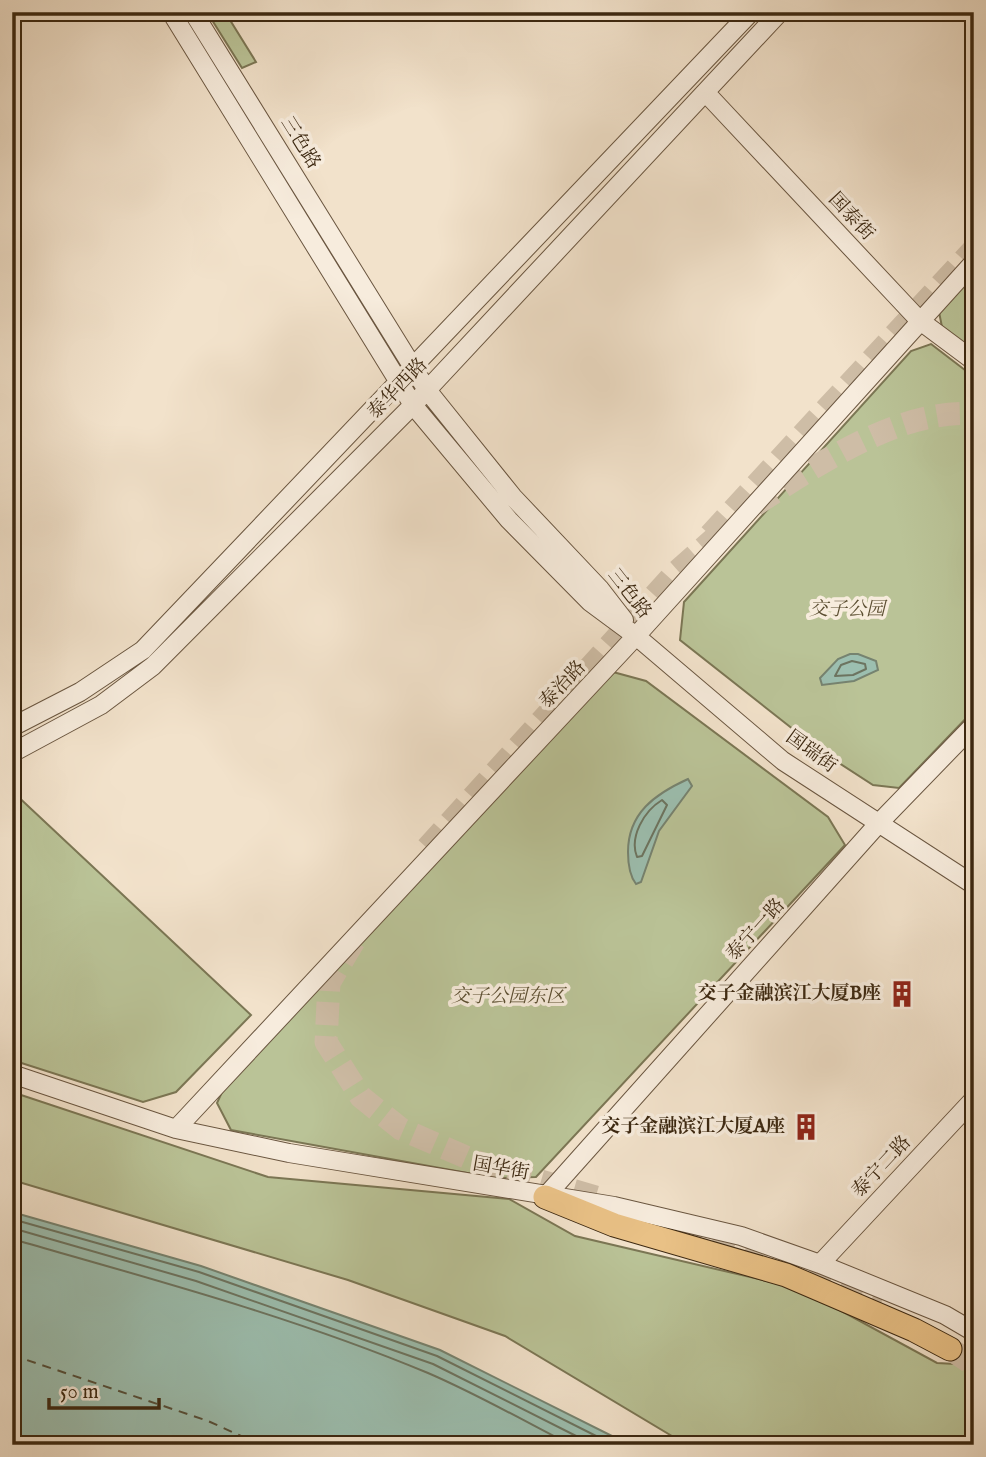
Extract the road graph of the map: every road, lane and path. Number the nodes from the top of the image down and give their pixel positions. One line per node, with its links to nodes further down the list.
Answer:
1 (171, 12): 10 (street, 三色路)
2 (193, 12): 9 (street, 三色路)
3 (751, 12): 9 (street, 泰华西路)
4 (780, 12): 5 (street, 泰华西路)
5 (706, 93): 7 (street, 国泰街); 11 (street, 泰华西路)
6 (974, 262): 7 (street, 泰治路)
7 (919, 320): 8 (street, 国泰街); 13 (street, 泰治路)
8 (974, 361)
9 (413, 370): 10 (street, 泰华西路); 11 (street, 三色路)
10 (400, 383): 12 (street, 三色路); 15 (street, 泰华西路)
11 (427, 390): 12 (street, 泰华西路); 13 (street, 三色路)
12 (413, 405): 13 (street, 三色路); 16 (street, 泰华西路)
13 (636, 636): 17 (street, 国瑞街); 21 (street, 泰治路)
14 (974, 725): 17 (street, 泰宁一路)
15 (12, 727)
16 (12, 753)
17 (878, 824): 18 (street, 国瑞街); 22 (street, 泰宁一路)
18 (974, 885)
19 (12, 1074): 21 (street, 国华街)
20 (974, 1099): 23 (street, 泰宁二路)
21 (176, 1129): 22 (street, 国华街)
22 (545, 1197): 23 (street, 国华街); 25 (main road)
23 (820, 1264): 24 (street, 国华街)
24 (974, 1332)
25 (950, 1349)

